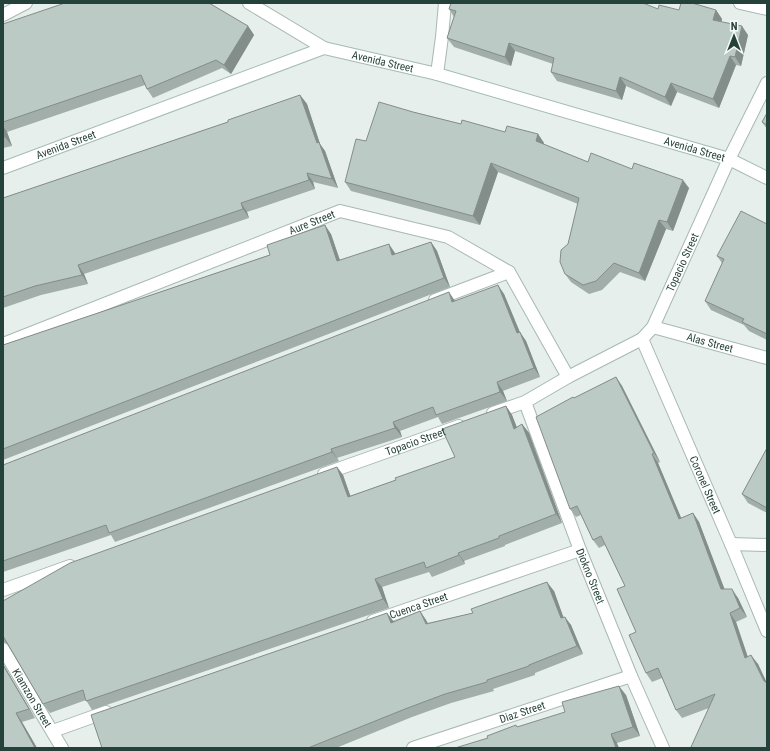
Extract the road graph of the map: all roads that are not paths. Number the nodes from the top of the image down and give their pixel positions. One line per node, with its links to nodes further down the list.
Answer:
1 (26, 3): 6 (street)
2 (249, 3): 7 (street)
3 (445, 3): 8 (street)
4 (740, 3): 5 (street)
5 (767, 9)
6 (3, 14)
7 (324, 48): 8 (street, Avenida Street); 11 (street, Avenida Street)
8 (437, 74): 10 (street, Avenida Street)
9 (767, 83): 10 (street, Topacio Street)
10 (729, 159): 12 (street, Avenida Street); 15 (street, Topacio Street)
11 (3, 168)
12 (767, 178)
13 (509, 272): 14 (street); 17 (street, Aure Street); 19 (street)
14 (427, 304)
15 (653, 327): 16 (street, Topacio Street); 18 (street, Alas Street)
16 (642, 339): 19 (street, Topacio Street); 22 (street, Coronel Street)
17 (3, 344)
18 (767, 358)
19 (568, 377): 20 (street, Topacio Street)
20 (525, 402): 21 (street, Topacio Street); 24 (street, Diokno Street)
21 (316, 477)
22 (731, 544): 23 (street); 28 (street, Coronel Street)
23 (767, 545)
24 (580, 550): 27 (street, Cuenca Street); 30 (street, Diokno Street)
25 (78, 564): 26 (street)
26 (3, 590)
27 (362, 625)
28 (767, 631)
29 (3, 649): 32 (street, Kiamzon Street)
30 (631, 676): 34 (street, Diaz Street); 35 (street, Diokno Street)
31 (120, 707): 32 (street)
32 (52, 730): 33 (street, Kiamzon Street)
33 (62, 748)
34 (413, 748)
35 (663, 748)

